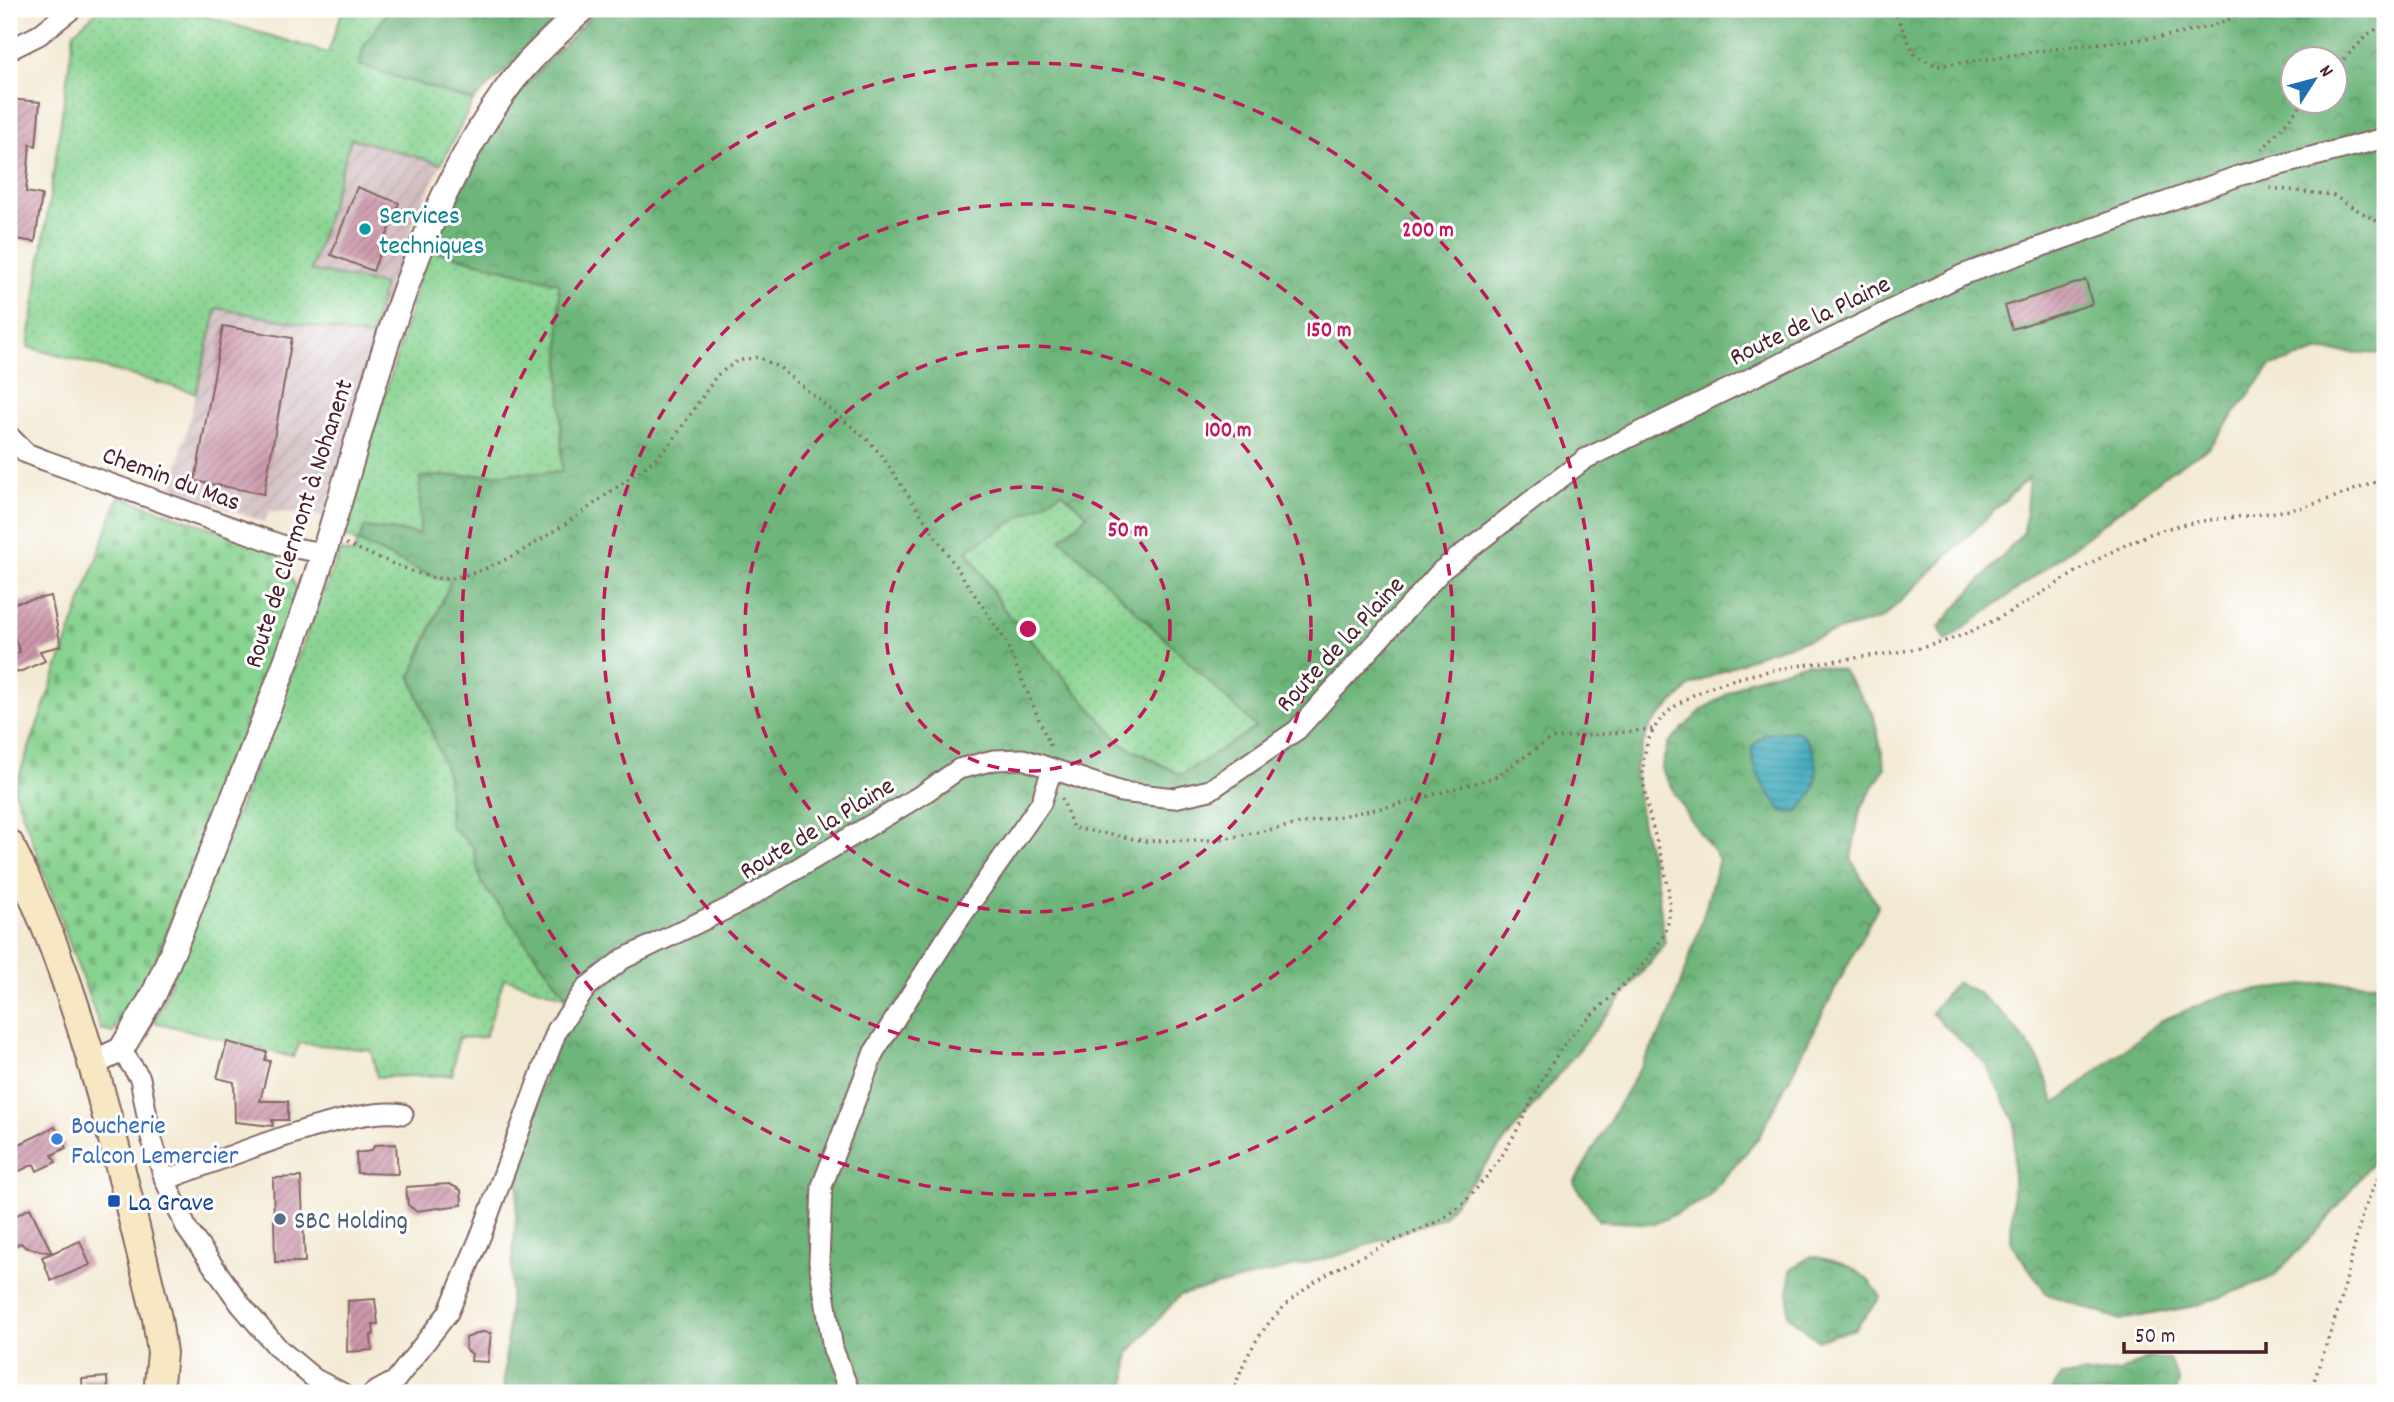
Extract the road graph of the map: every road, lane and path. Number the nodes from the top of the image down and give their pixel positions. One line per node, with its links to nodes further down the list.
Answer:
1 (583, 9): 14 (street, Route de Clermont à Nohanent)
2 (1893, 9): 3 (path)
3 (2250, 9)
4 (67, 11): 6 (street)
5 (2385, 24): 7 (path)
6 (9, 50)
7 (2348, 55)
8 (2292, 116): 10 (path)
9 (2385, 138): 10 (street, Route de la Plaine)
10 (2241, 175): 11 (path); 16 (street, Route de la Plaine)
11 (2385, 226)
12 (9, 436): 14 (street, Chemin du Mas)
13 (2385, 479): 15 (path)
14 (326, 545): 16 (path); 18 (street, Route de Clermont à Nohanent)
15 (1654, 729): 16 (path); 27 (path)
16 (1052, 769): 25 (street, Route de la Plaine); 26 (street)
17 (9, 844): 19 (main road)
18 (121, 1050): 19 (street); 22 (street)
19 (91, 1064): 23 (main road)
20 (403, 1114): 22 (street)
21 (2385, 1162): 28 (path)
22 (165, 1180): 24 (street)
23 (158, 1393)
24 (342, 1393)
25 (373, 1393)
26 (850, 1393)
27 (1233, 1393)
28 (2310, 1393)

